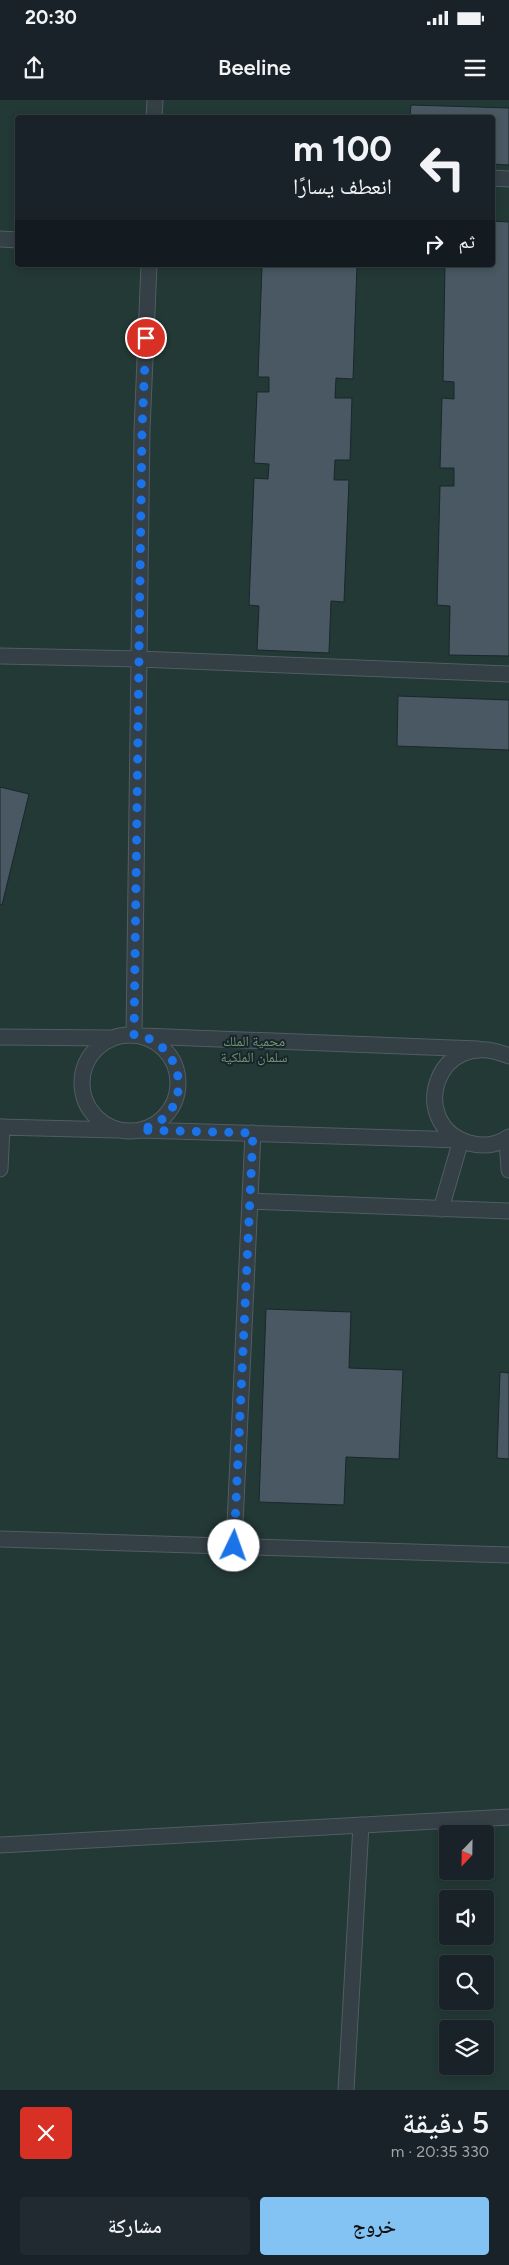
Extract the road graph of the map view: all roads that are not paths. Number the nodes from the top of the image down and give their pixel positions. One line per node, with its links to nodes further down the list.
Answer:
1 (155, 100): 2 (lane)
2 (154, 115)
3 (495, 178): 4 (lane)
4 (509, 179)
5 (0, 239): 6 (lane)
6 (15, 240)
7 (149, 267): 9 (lane)
8 (0, 656): 9 (lane)
9 (139, 659): 10 (lane); 11 (lane)
10 (509, 674)
11 (138, 1036): 13 (lane); 14 (lane); 19 (lane)
12 (0, 1037): 13 (lane)
13 (110, 1038): 18 (lane)
14 (478, 1049): 15 (lane); 22 (lane)
15 (502, 1050): 16 (lane)
16 (509, 1056)
17 (1, 1127): 18 (lane); 23 (lane)
18 (123, 1130): 19 (lane)
19 (140, 1130): 20 (lane)
20 (253, 1133): 22 (lane); 25 (lane)
21 (508, 1138): 22 (lane); 24 (lane)
22 (461, 1140): 26 (lane)
23 (0, 1169)
24 (509, 1170)
25 (250, 1201): 26 (lane); 29 (lane)
26 (441, 1208): 27 (lane)
27 (509, 1211)
28 (0, 1539): 29 (lane)
29 (234, 1546): 30 (lane)
30 (509, 1555)
31 (509, 1817): 32 (lane)
32 (361, 1825): 34 (lane); 35 (lane)
33 (0, 1838): 34 (lane)
34 (0, 1845)
35 (346, 2090)

